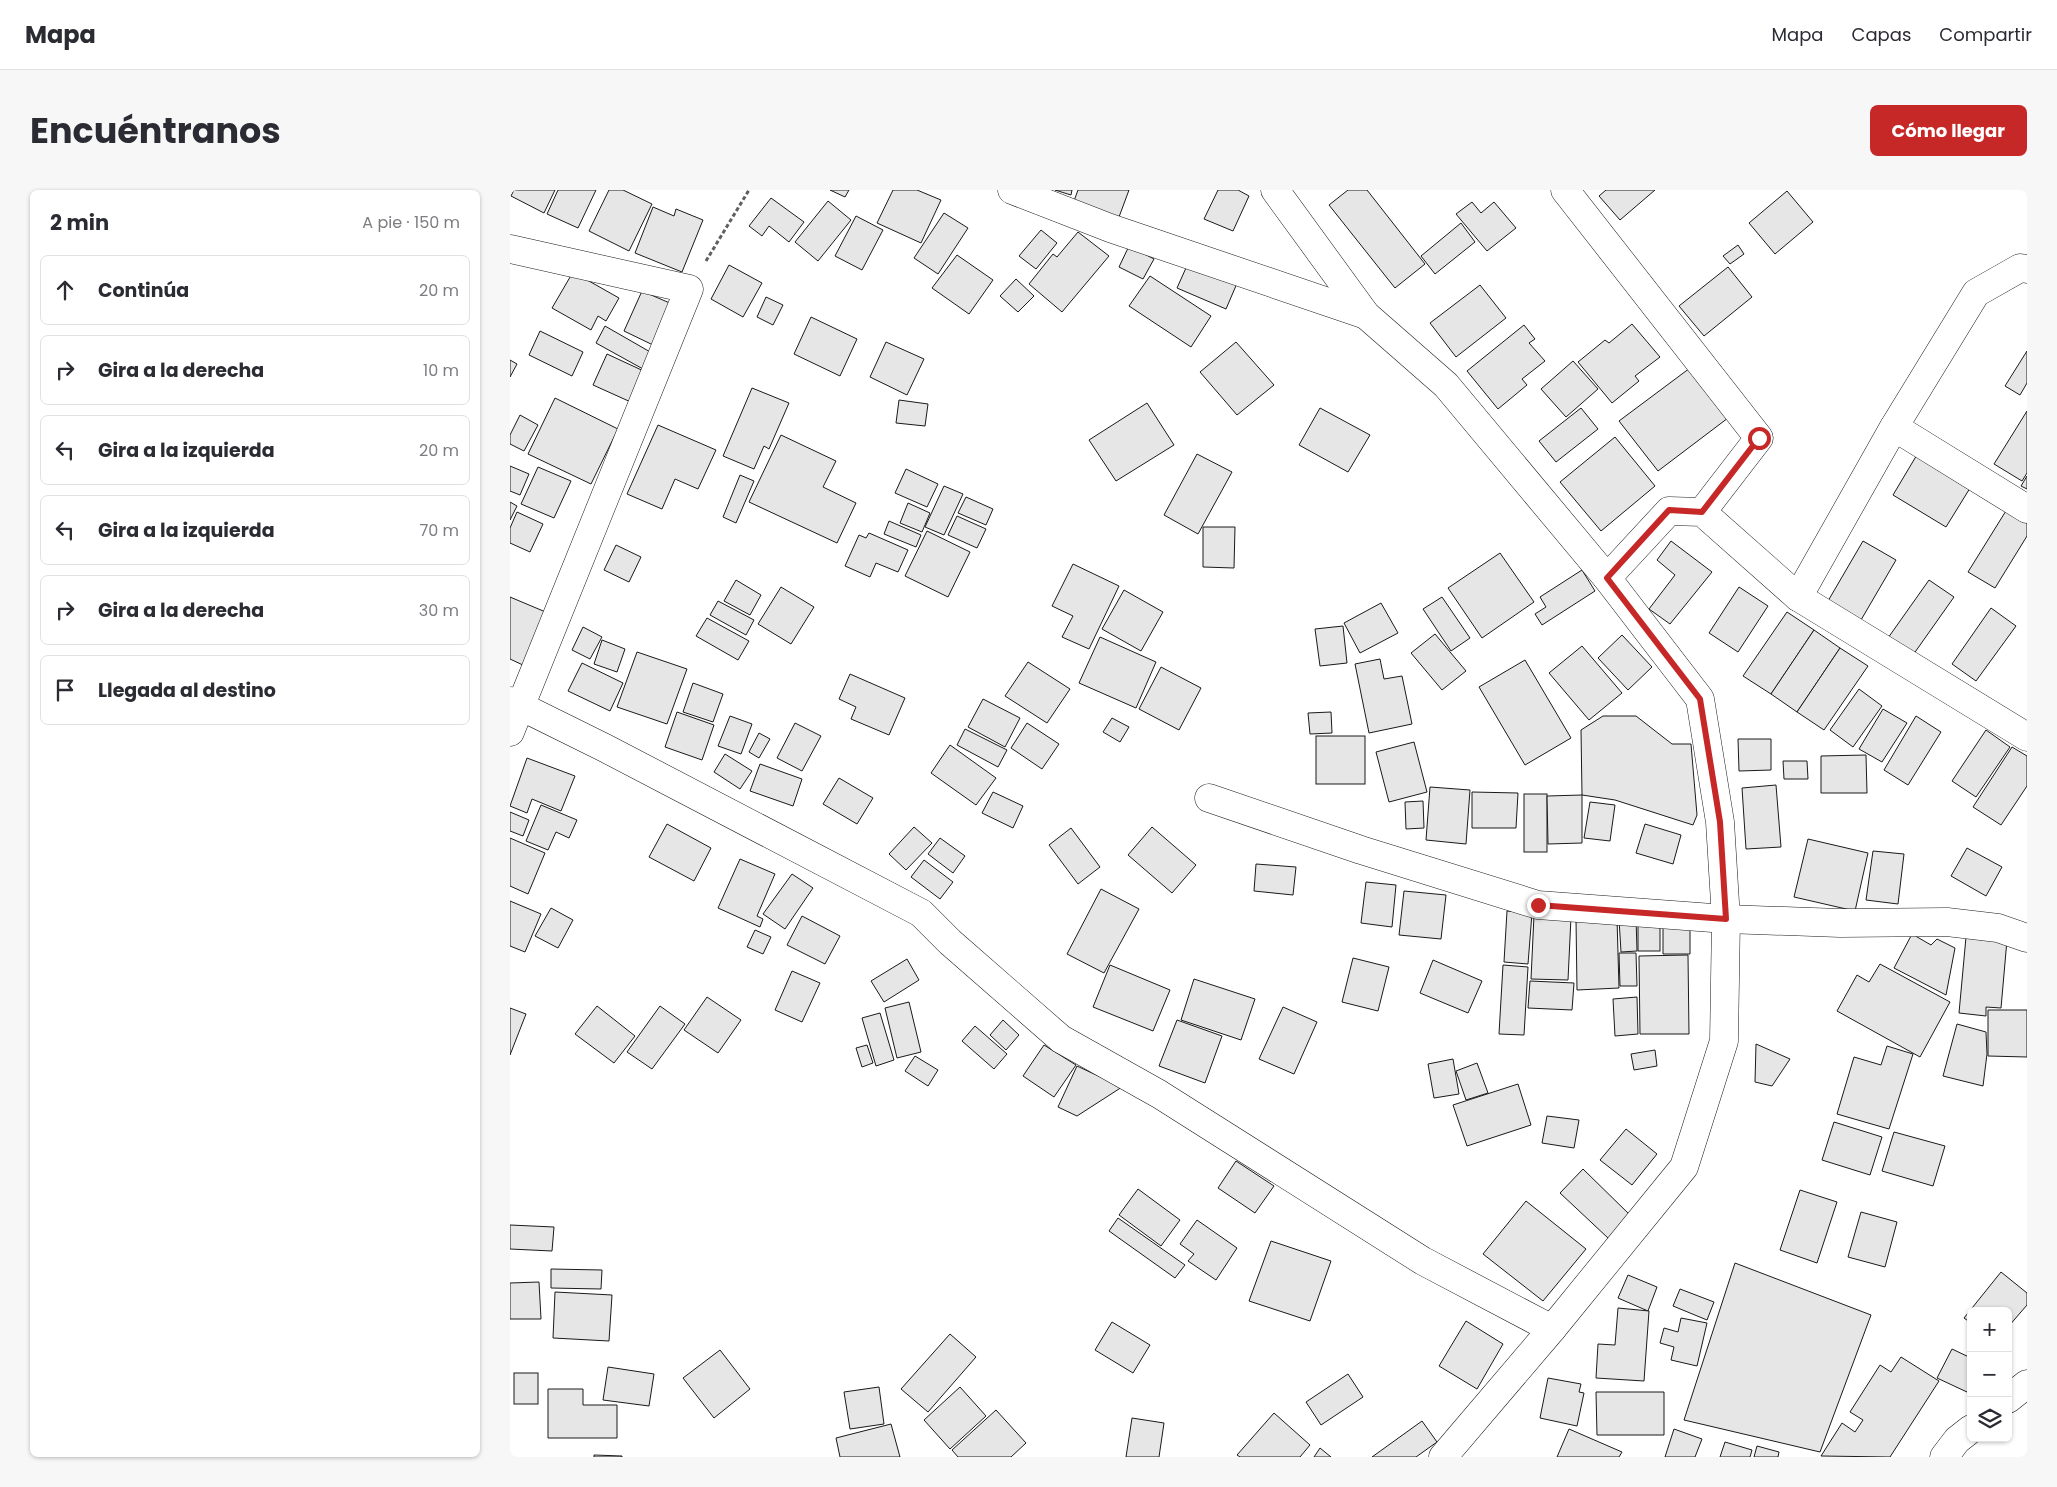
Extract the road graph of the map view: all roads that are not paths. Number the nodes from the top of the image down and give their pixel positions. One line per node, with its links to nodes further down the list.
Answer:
1 (1012, 190): 6 (street)
2 (1275, 190): 6 (street)
3 (1565, 190): 9 (street)
4 (510, 249): 12 (street)
5 (2027, 269): 7 (street)
6 (1366, 315): 10 (street)
7 (1894, 427): 8 (street); 11 (street)
8 (2027, 509)
9 (1702, 512): 10 (street); 11 (street)
10 (1607, 578): 16 (street)
11 (1798, 596): 14 (street)
12 (516, 704): 13 (street); 18 (street)
13 (510, 732)
14 (2027, 737)
15 (1209, 798): 16 (street)
16 (1726, 919): 17 (street); 18 (street)
17 (2027, 938)
18 (1552, 1329): 22 (street)
19 (2027, 1384): 20 (street)
20 (2011, 1397)
21 (1967, 1432): 23 (street)
22 (1443, 1457)
23 (1944, 1457)

